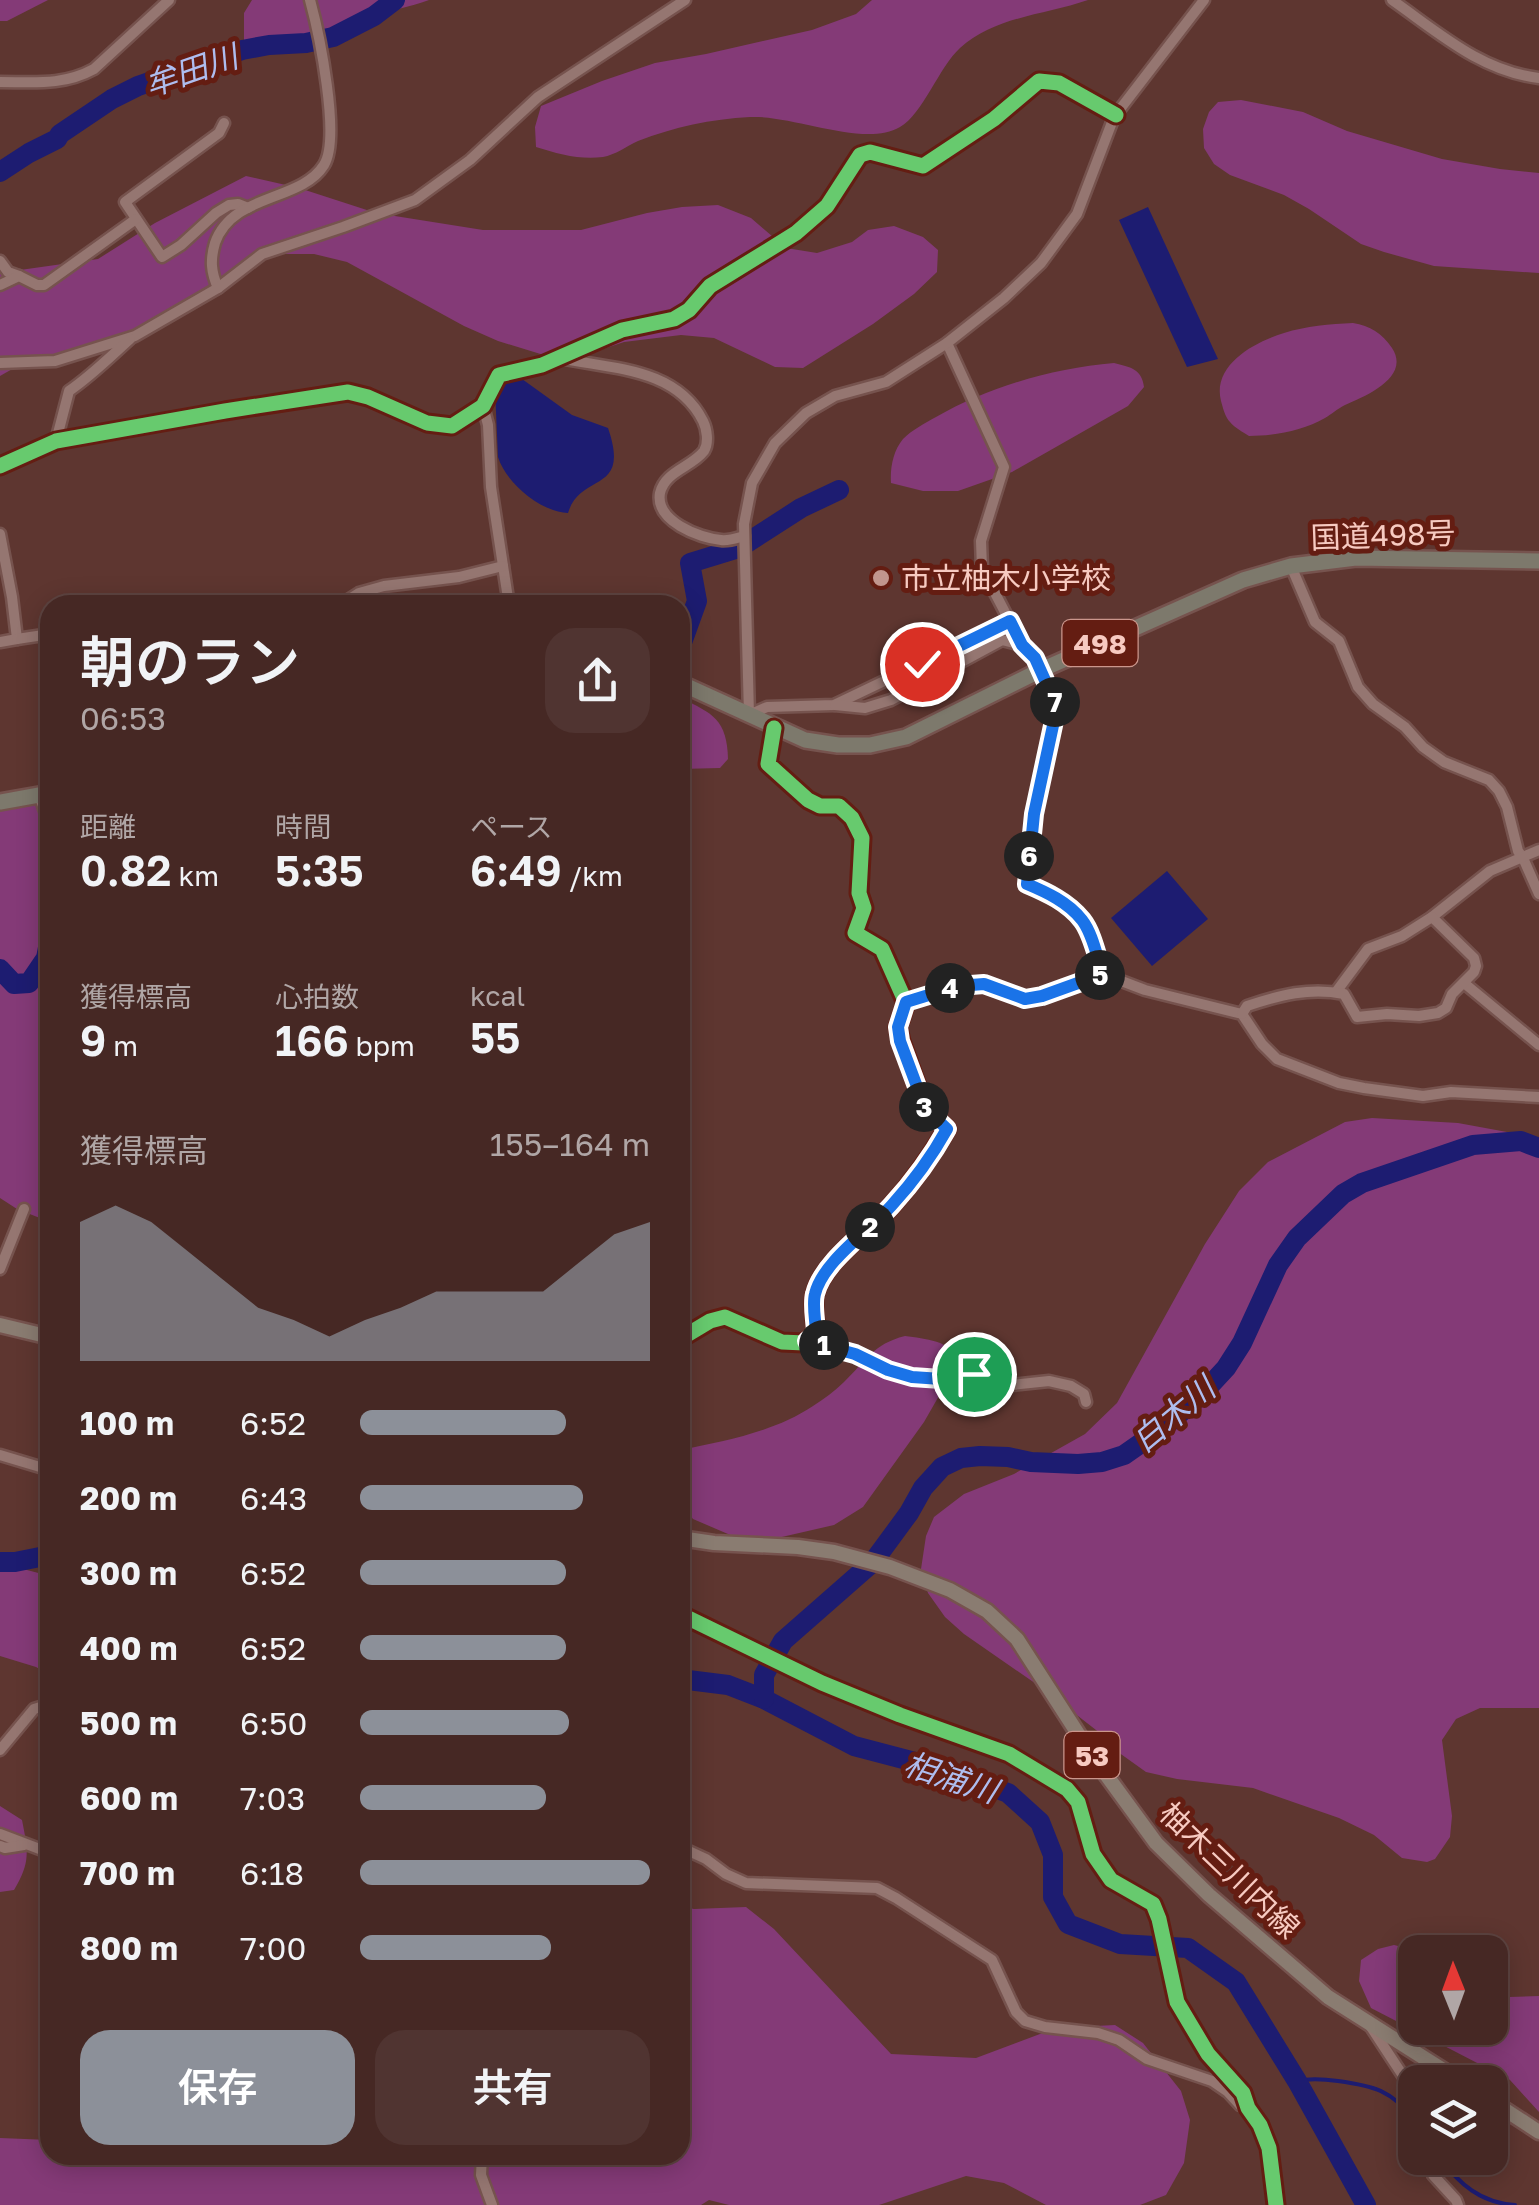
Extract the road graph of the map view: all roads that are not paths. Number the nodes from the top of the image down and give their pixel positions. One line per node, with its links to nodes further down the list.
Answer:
1 (169, 0): 7 (street)
2 (310, 0): 10 (street)
3 (685, 0): 15 (street)
4 (1204, 0): 8 (street)
5 (1392, 0): 6 (street)
6 (1539, 78)
7 (0, 82)
8 (1116, 115): 17 (street); 18 (street)
9 (224, 123): 11 (street)
10 (248, 208): 11 (street); 15 (street)
11 (136, 219): 13 (street)
12 (0, 261): 13 (street)
13 (19, 276): 14 (street)
14 (0, 286)
15 (218, 288): 16 (street)
16 (135, 336): 19 (street); 21 (street)
17 (946, 343): 24 (street); 30 (street)
18 (559, 358): 20 (street); 24 (street)
19 (0, 363)
20 (483, 406): 21 (street); 26 (street)
21 (56, 442): 22 (street)
22 (0, 466)
23 (0, 534): 32 (street)
24 (744, 536): 38 (street)
25 (1539, 561): 27 (highway, 国道498号 / 498)
26 (503, 566): 28 (street); 29 (street)
27 (1291, 566): 35 (highway, 国道498号 / 498); 43 (street)
28 (355, 595)
29 (507, 595)
30 (1010, 621): 34 (street); 37 (street)
31 (40, 636): 32 (street)
32 (17, 639): 33 (street)
33 (0, 642)
34 (1022, 645): 35 (street); 37 (street)
35 (1041, 670): 39 (highway, 国道498号 / 498); 46 (street)
36 (690, 688): 38 (highway, 国道498号 / 498)
37 (834, 706): 38 (street)
38 (749, 715): 39 (highway, 国道498号 / 498)
39 (774, 728): 49 (street)
40 (40, 795): 41 (highway)
41 (0, 802)
42 (1539, 850): 43 (street)
43 (1523, 858): 44 (street); 45 (street)
44 (1539, 894)
45 (1432, 917): 47 (street); 48 (street)
46 (1103, 974): 49 (street); 50 (street)
47 (1464, 983): 48 (street); 51 (street)
48 (1336, 992): 50 (street)
49 (906, 1002): 58 (street)
50 (1242, 1014): 52 (street)
51 (1539, 1045)
52 (1539, 1097)
53 (24, 1208): 54 (street)
54 (0, 1269)
55 (0, 1325): 57 (main road)
56 (690, 1333): 58 (street)
57 (40, 1335)
58 (807, 1341): 59 (street)
59 (1086, 1402)
60 (0, 1456): 61 (street)
61 (40, 1467)
62 (690, 1539): 71 (main road, 柚木三川内線 / 53)
63 (690, 1619): 74 (street)
64 (40, 1707): 65 (street)
65 (2, 1742)
66 (0, 1834): 67 (street)
67 (27, 1845): 68 (street); 69 (street)
68 (0, 1846)
69 (40, 1850)
70 (690, 1852): 74 (street)
71 (1368, 2022): 72 (main road, 柚木三川内線 / 53); 73 (street)
72 (1435, 2065)
73 (1398, 2068)
74 (1248, 2108): 80 (street)
75 (1508, 2112): 76 (main road)
76 (1539, 2132)
77 (482, 2165): 79 (street)
78 (1433, 2175): 81 (street)
79 (492, 2205)
80 (1276, 2205)
81 (1458, 2205)

